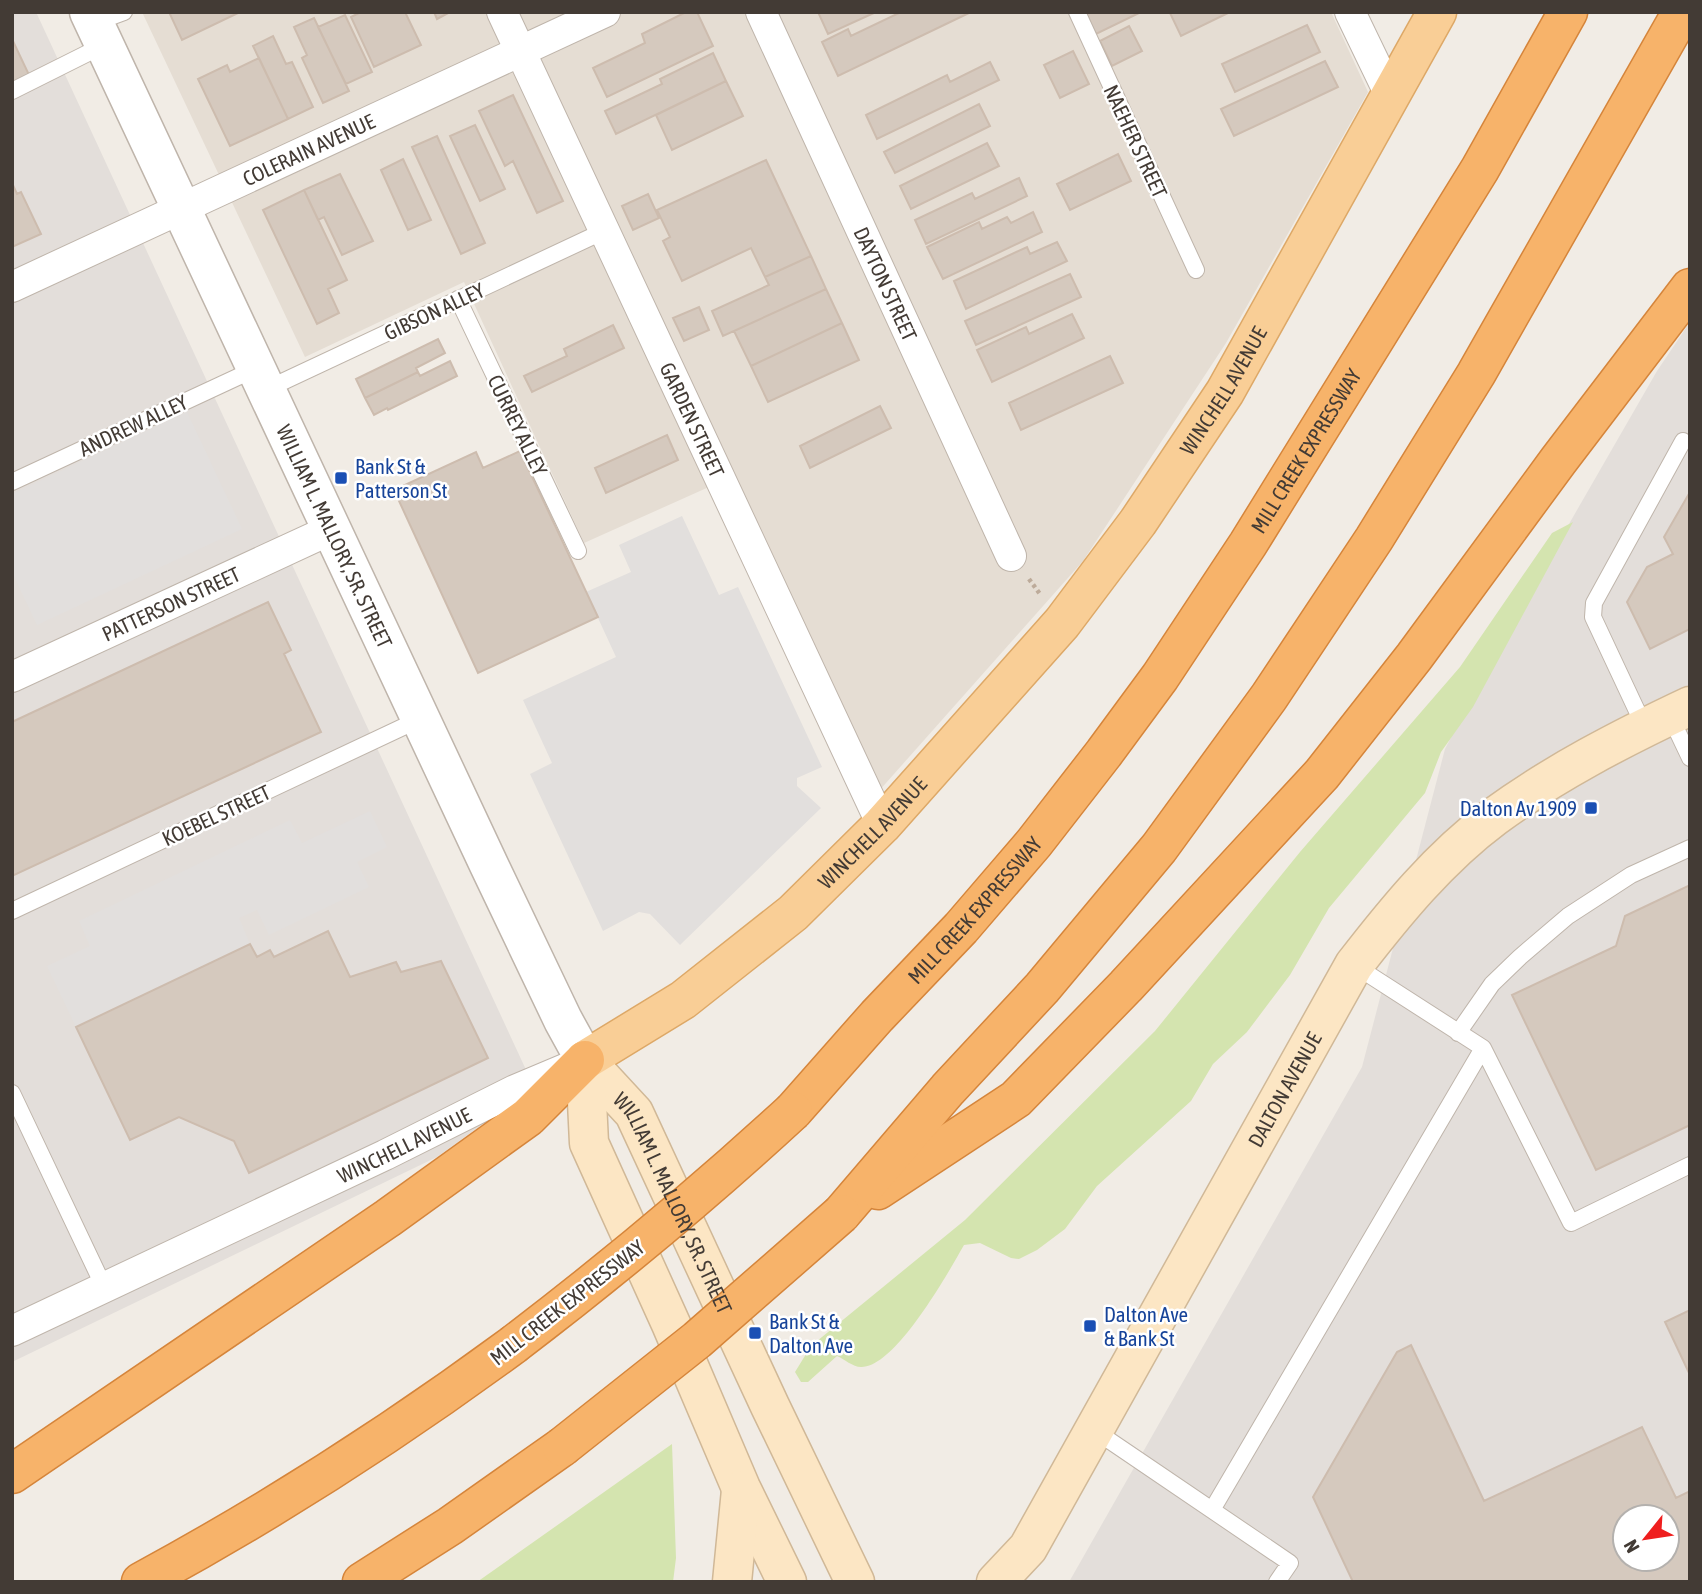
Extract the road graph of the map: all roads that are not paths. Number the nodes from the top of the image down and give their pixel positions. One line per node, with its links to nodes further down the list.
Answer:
1 (502, 12): 10 (street, GARDEN STREET)
2 (604, 12): 10 (street, COLERAIN AVENUE)
3 (761, 12): 24 (street, DAYTON STREET)
4 (1077, 12): 15 (lane, NAEHER STREET)
5 (1350, 12): 12 (street)
6 (1437, 12): 12 (main road, WINCHELL AVENUE)
7 (1568, 12): 45 (highway, MILL CREEK EXPRESSWAY, bridge)
8 (1682, 12): 38 (highway)
9 (103, 23): 11 (lane); 13 (street, WILLIAM L. MALLORY, SR. STREET)
10 (520, 52): 13 (street, COLERAIN AVENUE); 14 (street, GARDEN STREET)
11 (12, 91)
12 (1391, 97): 29 (main road, WINCHELL AVENUE)
13 (180, 209): 16 (street, COLERAIN AVENUE); 19 (street, WILLIAM L. MALLORY, SR. STREET)
14 (604, 231): 18 (lane, GIBSON ALLEY); 29 (street, GARDEN STREET)
15 (1196, 270)
16 (12, 287)
17 (1690, 288): 38 (highway)
18 (458, 299): 19 (lane, GIBSON ALLEY); 23 (lane, CURREY ALLEY)
19 (260, 379): 21 (lane, ANDREW ALLEY); 22 (street, WILLIAM L. MALLORY, SR. STREET)
20 (1683, 441): 26 (lane)
21 (12, 482)
22 (330, 530): 25 (street, PATTERSON STREET); 27 (street, WILLIAM L. MALLORY, SR. STREET)
23 (578, 551)
24 (1011, 556)
25 (12, 677)
26 (1668, 717): 28 (lane); 32 (main road, DALTON AVENUE)
27 (419, 719): 31 (lane, KOEBEL STREET); 35 (street, WILLIAM L. MALLORY, SR. STREET)
28 (1690, 758)
29 (882, 825): 35 (main road, WINCHELL AVENUE)
30 (1690, 848): 33 (lane)
31 (12, 911)
32 (1354, 965): 33 (lane); 41 (main road, DALTON AVENUE)
33 (1458, 1032): 34 (lane)
34 (1483, 1048): 37 (lane); 44 (lane)
35 (585, 1060): 39 (street, WINCHELL AVENUE); 42 (highway); 43 (main road, WILLIAM L. MALLORY, SR. STREET); 49 (main road, WILLIAM L. MALLORY, SR. STREET)
36 (12, 1093): 39 (lane)
37 (1690, 1165)
38 (841, 1214): 46 (highway, bridge)
39 (104, 1287): 40 (street, WINCHELL AVENUE)
40 (12, 1331)
41 (1094, 1430): 44 (lane); 50 (main road, DALTON AVENUE)
42 (12, 1474)
43 (741, 1488): 47 (main road); 48 (main road, WILLIAM L. MALLORY, SR. STREET)
44 (1212, 1510): 51 (lane)
45 (141, 1582)
46 (362, 1582)
47 (732, 1582)
48 (787, 1582)
49 (855, 1582)
50 (996, 1582)
51 (1277, 1582)

